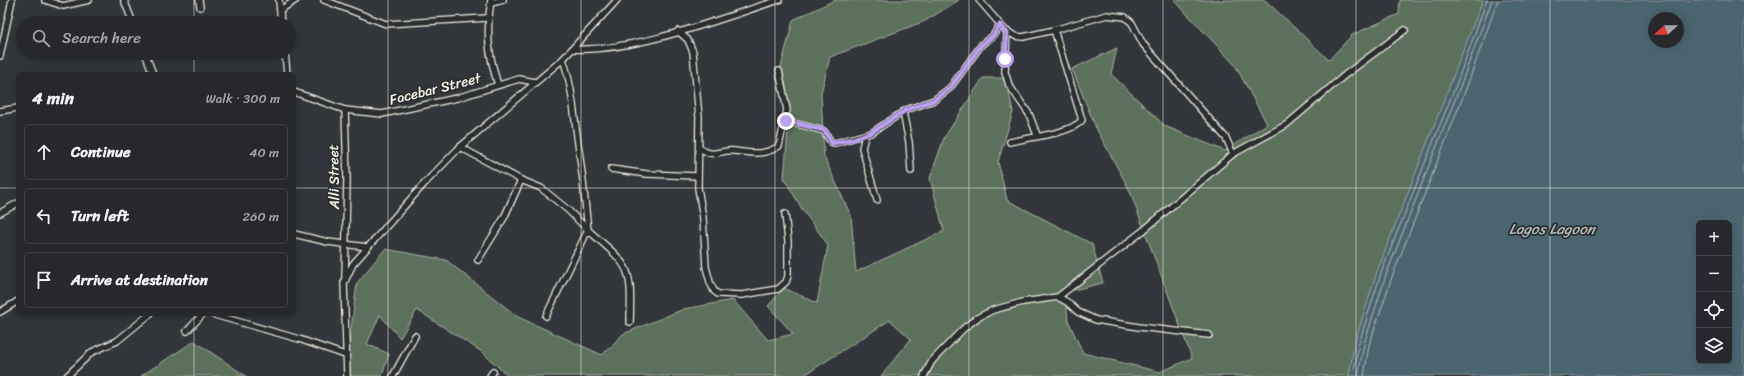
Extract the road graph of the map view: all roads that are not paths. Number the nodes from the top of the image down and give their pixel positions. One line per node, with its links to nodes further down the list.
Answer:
1 (12, 0): 25 (street)
2 (45, 0): 3 (street)
3 (89, 0)
4 (124, 0): 16 (street)
5 (199, 0): 14 (street)
6 (279, 0): 15 (street)
7 (296, 0): 15 (street)
8 (324, 0): 18 (street)
9 (503, 0): 13 (street)
10 (617, 0): 24 (street)
11 (779, 0): 22 (street)
12 (979, 0): 19 (street)
13 (491, 2): 18 (street)
14 (200, 7)
15 (280, 10): 17 (street)
16 (130, 16)
17 (280, 16)
18 (488, 18): 33 (street)
19 (1000, 25): 23 (street); 38 (street)
20 (1054, 30): 23 (street); 40 (street); 45 (street)
21 (1406, 30): 45 (street)
22 (678, 31): 24 (street); 43 (street)
23 (1007, 33): 40 (street)
24 (573, 49): 26 (street)
25 (0, 56)
26 (563, 59): 32 (street); 54 (street)
27 (148, 60): 30 (street)
28 (286, 60): 31 (street)
29 (779, 71): 39 (street)
30 (152, 72)
31 (287, 72)
32 (535, 82): 33 (street, Facebar Street); 44 (street)
33 (498, 85): 36 (street, Facebar Street)
34 (296, 93): 36 (street, Facebar Street)
35 (16, 108): 37 (street)
36 (344, 110): 56 (street, Alli Street)
37 (0, 111)
38 (903, 112): 41 (street); 47 (street)
39 (786, 121): 41 (street); 43 (street)
40 (1037, 135): 42 (street)
41 (865, 136): 50 (street)
42 (1010, 142)
43 (699, 146): 48 (street)
44 (460, 147): 49 (street); 57 (street)
45 (1233, 154): 60 (street)
46 (611, 169): 48 (street)
47 (910, 171)
48 (697, 176): 53 (street)
49 (521, 180): 54 (street); 58 (street)
50 (877, 200)
51 (16, 204): 52 (street)
52 (0, 213)
53 (785, 214)
54 (588, 230): 66 (street); 67 (street)
55 (296, 234): 56 (street)
56 (346, 244): 57 (street); 59 (street, Alli Street)
57 (366, 247): 59 (street)
58 (478, 260)
59 (344, 283): 71 (street, Alli Street)
60 (1058, 297): 69 (street); 75 (street)
61 (16, 301): 62 (street)
62 (0, 312)
63 (148, 316): 72 (street)
64 (201, 316): 68 (street)
65 (218, 316): 71 (street)
66 (546, 316)
67 (630, 322)
68 (187, 331)
69 (1209, 335)
70 (415, 336): 74 (street)
71 (345, 356): 73 (street, Alli Street)
72 (67, 376)
73 (347, 376)
74 (393, 376)
75 (924, 376)

